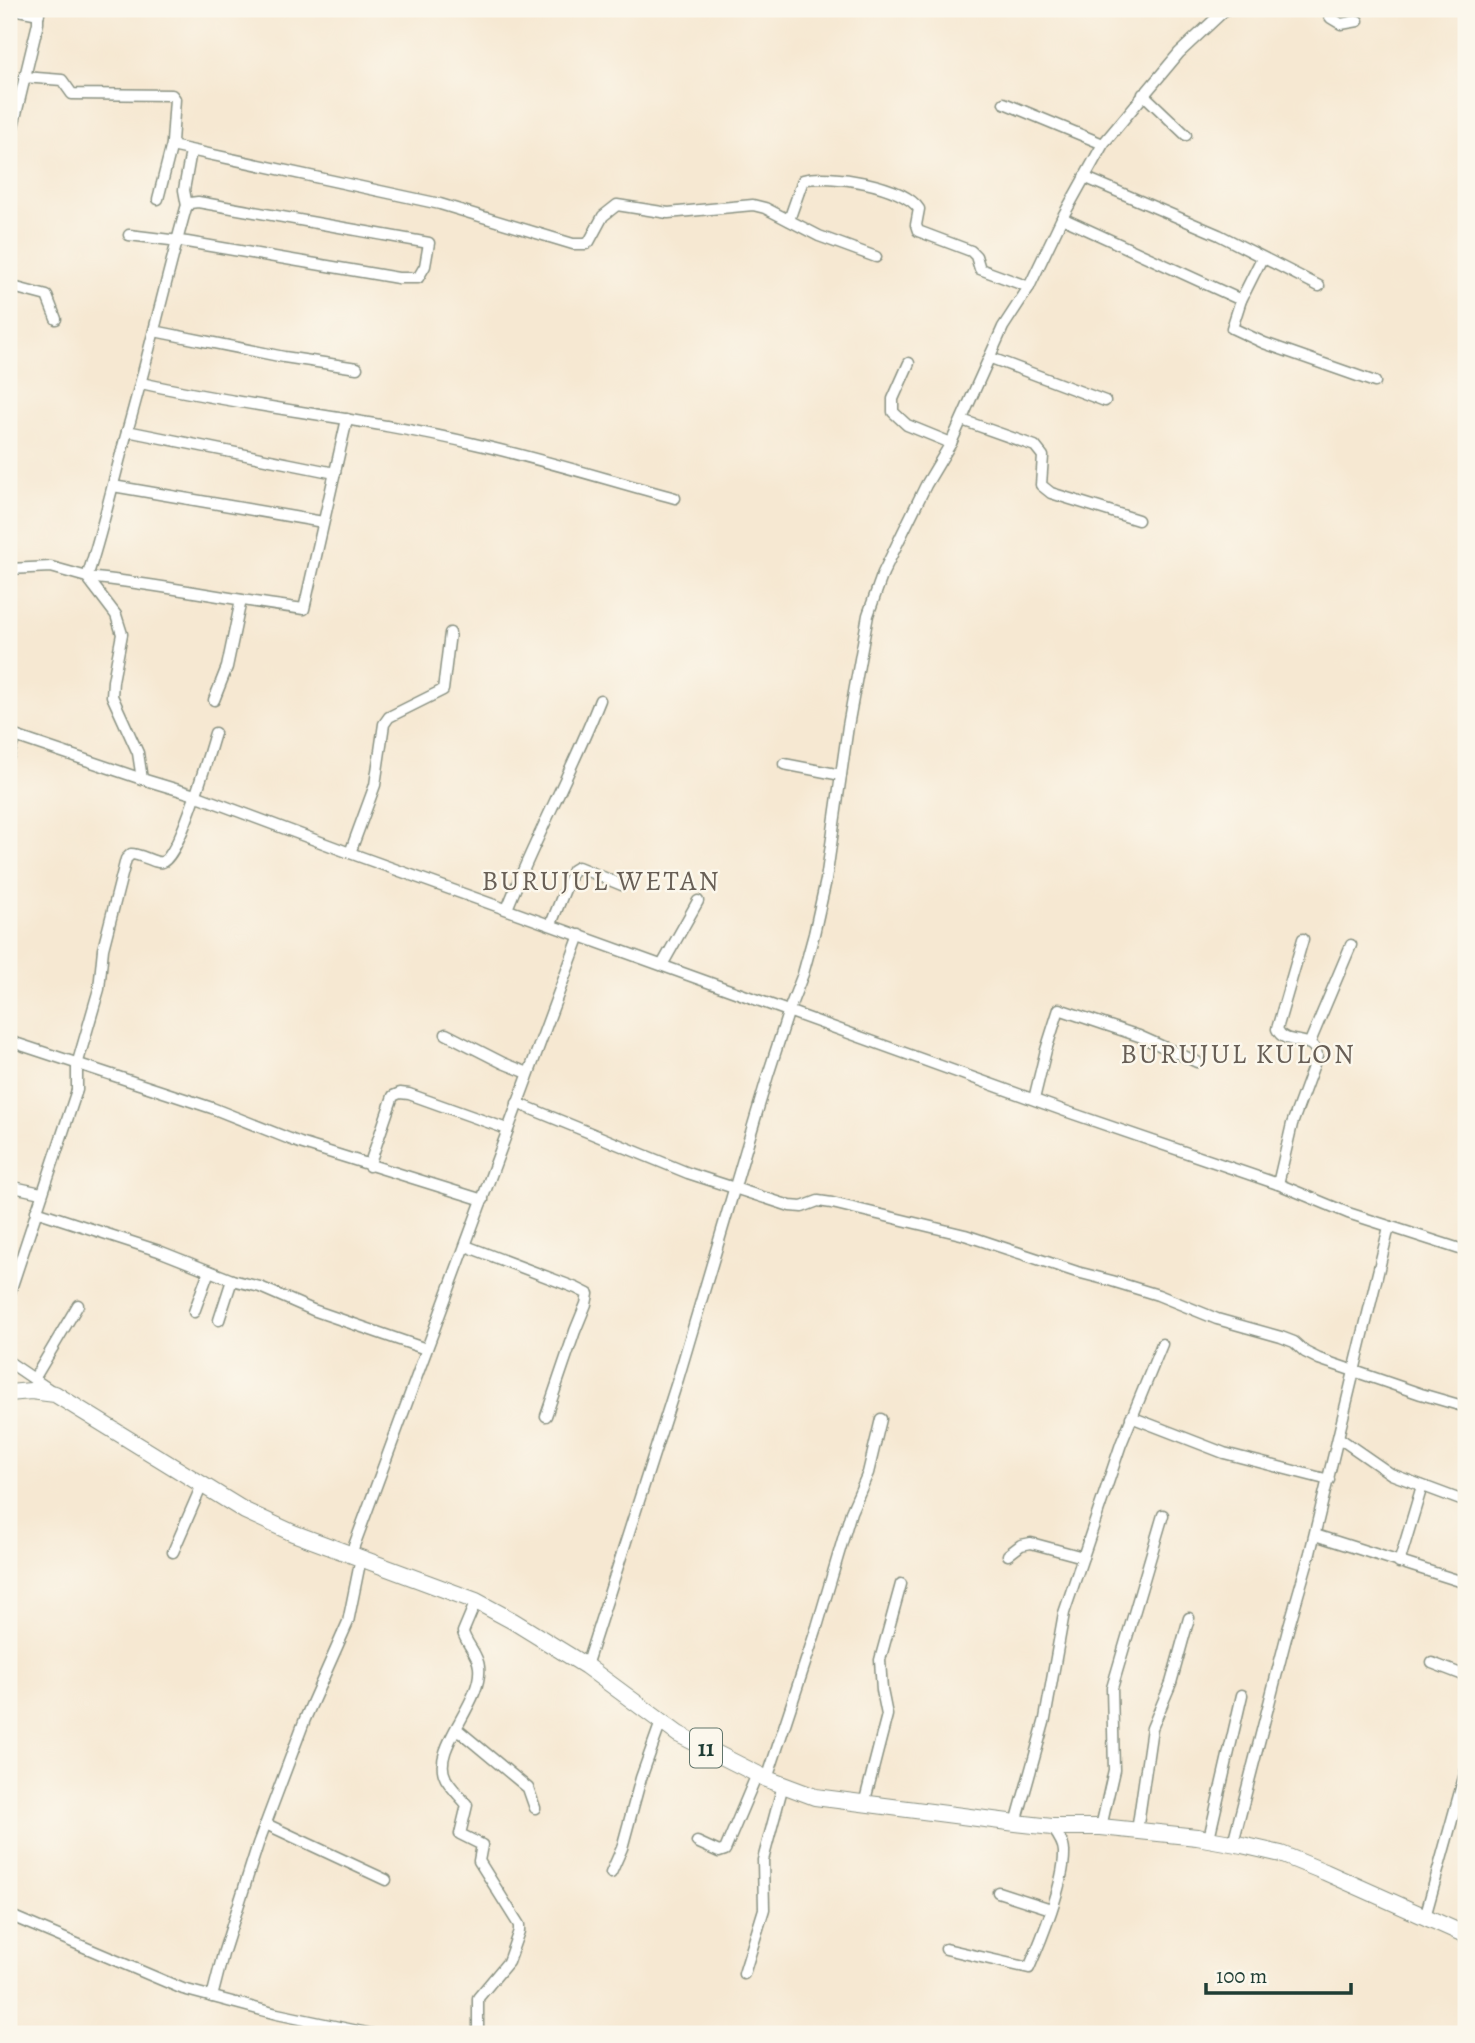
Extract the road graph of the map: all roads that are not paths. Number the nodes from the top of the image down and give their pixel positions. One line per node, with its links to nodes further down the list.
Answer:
1 (13, 9): 4 (street)
2 (1226, 9): 7 (street)
3 (1324, 9): 5 (street)
4 (39, 11): 6 (street)
5 (1358, 20)
6 (24, 77): 10 (street); 11 (street)
7 (1143, 94): 9 (street); 12 (street)
8 (1004, 103): 12 (street)
9 (1186, 135)
10 (9, 143)
11 (172, 144): 13 (street); 15 (street)
12 (1103, 144): 14 (street)
13 (191, 151): 16 (street); 18 (street)
14 (1084, 177): 17 (street); 22 (street)
15 (158, 199)
16 (187, 206): 20 (street); 20 (street)
17 (1062, 218): 25 (street); 26 (street)
18 (789, 220): 21 (street); 25 (street)
19 (129, 236): 20 (street)
20 (177, 241): 28 (street)
21 (876, 257)
22 (1262, 258): 23 (street); 26 (street)
23 (1319, 285)
24 (9, 286): 27 (street)
25 (1029, 287): 29 (street)
26 (1241, 300): 32 (street)
27 (56, 319)
28 (154, 331): 31 (street); 33 (street)
29 (991, 358): 34 (street); 36 (street)
30 (909, 363): 38 (street)
31 (357, 368)
32 (1376, 382)
33 (141, 383): 35 (street); 37 (street)
34 (1105, 401)
35 (347, 419): 39 (street); 41 (street)
36 (962, 420): 38 (street); 42 (street)
37 (127, 431): 39 (street); 40 (street)
38 (951, 443): 54 (street)
39 (335, 473): 43 (street)
40 (113, 486): 43 (street); 45 (street)
41 (675, 498)
42 (1138, 520)
43 (323, 522): 46 (street)
44 (9, 569): 45 (street)
45 (87, 578): 46 (street); 55 (street)
46 (240, 600): 48 (street)
47 (450, 634): 57 (street)
48 (214, 700)
49 (600, 700): 60 (street)
50 (215, 733): 56 (street)
51 (12, 735): 52 (street); 55 (street)
52 (9, 756)
53 (784, 764): 54 (street)
54 (841, 775): 66 (street)
55 (142, 779): 56 (street)
56 (195, 794): 57 (street); 71 (street)
57 (350, 853): 60 (street)
58 (622, 886): 61 (street)
59 (698, 901): 65 (street)
60 (507, 909): 61 (street)
61 (551, 924): 62 (street)
62 (580, 935): 65 (street); 72 (street)
63 (1303, 939): 69 (street)
64 (1351, 945): 69 (street)
65 (662, 965): 66 (street)
66 (789, 1010): 73 (street); 79 (street)
67 (446, 1034): 72 (street)
68 (9, 1041): 71 (street)
69 (1310, 1042): 77 (street)
70 (1197, 1062): 73 (street)
71 (76, 1065): 76 (street); 80 (street)
72 (528, 1073): 74 (street)
73 (1034, 1099): 77 (street)
74 (517, 1103): 75 (street); 79 (street)
75 (507, 1129): 76 (street); 81 (street)
76 (369, 1166): 81 (street)
77 (1278, 1184): 83 (street)
78 (9, 1186): 80 (street)
79 (734, 1188): 95 (street); 120 (street)
80 (41, 1193): 82 (street)
81 (483, 1200): 84 (street)
82 (36, 1211): 86 (street); 88 (street)
83 (1389, 1227): 85 (street); 95 (street)
84 (466, 1246): 93 (street); 100 (street)
85 (1466, 1251)
86 (209, 1271): 87 (street); 90 (street)
87 (232, 1280): 91 (street); 93 (street)
88 (9, 1295)
89 (78, 1305): 96 (street)
90 (194, 1312)
91 (219, 1320)
92 (1162, 1344): 101 (street)
93 (426, 1349): 112 (street)
94 (9, 1362): 96 (street)
95 (1355, 1372): 99 (street); 103 (street)
96 (34, 1379): 98 (street)
97 (9, 1393): 98 (highway, 11)
98 (55, 1394): 105 (highway, 11)
99 (1466, 1407)
100 (546, 1416)
101 (1131, 1417): 104 (street); 113 (street)
102 (881, 1419): 126 (street)
103 (1339, 1438): 104 (street); 106 (street)
104 (1329, 1480): 109 (street)
105 (202, 1485): 110 (street); 112 (highway, 11)
106 (1423, 1486): 107 (street); 114 (street)
107 (1466, 1502)
108 (1163, 1515): 133 (street)
109 (1315, 1535): 114 (street); 137 (street)
110 (173, 1552)
111 (1008, 1555): 113 (street)
112 (356, 1556): 117 (highway, 11); 131 (street)
113 (1083, 1557): 130 (street)
114 (1399, 1563): 115 (street)
115 (1466, 1583)
116 (901, 1584): 128 (street)
117 (476, 1601): 120 (highway, 11); 124 (street)
118 (1189, 1618): 134 (street)
119 (1432, 1662): 121 (street)
120 (586, 1666): 123 (highway, 11)
121 (1466, 1676)
122 (1242, 1695): 135 (street)
123 (661, 1722): 126 (highway, 11); 138 (street)
124 (457, 1729): 129 (street); 149 (street)
125 (1466, 1770): 143 (street)
126 (762, 1776): 127 (highway, 11); 136 (street)
127 (783, 1785): 128 (highway, 11); 146 (street)
128 (864, 1804): 130 (highway, 11)
129 (535, 1808)
130 (1016, 1823): 132 (highway, 11)
131 (266, 1824): 139 (street); 147 (street)
132 (1052, 1827): 133 (highway, 11); 141 (street)
133 (1101, 1827): 134 (highway, 11)
134 (1137, 1831): 135 (highway, 11)
135 (1209, 1839): 137 (highway, 11)
136 (697, 1842)
137 (1233, 1843): 143 (highway, 11)
138 (611, 1873)
139 (386, 1880)
140 (998, 1892): 141 (street)
141 (1051, 1909): 145 (street)
142 (9, 1915): 147 (street)
143 (1425, 1917): 144 (highway, 11)
144 (1466, 1935)
145 (946, 1950)
146 (744, 1974)
147 (212, 1997): 148 (street)
148 (372, 2034)
149 (478, 2034)

